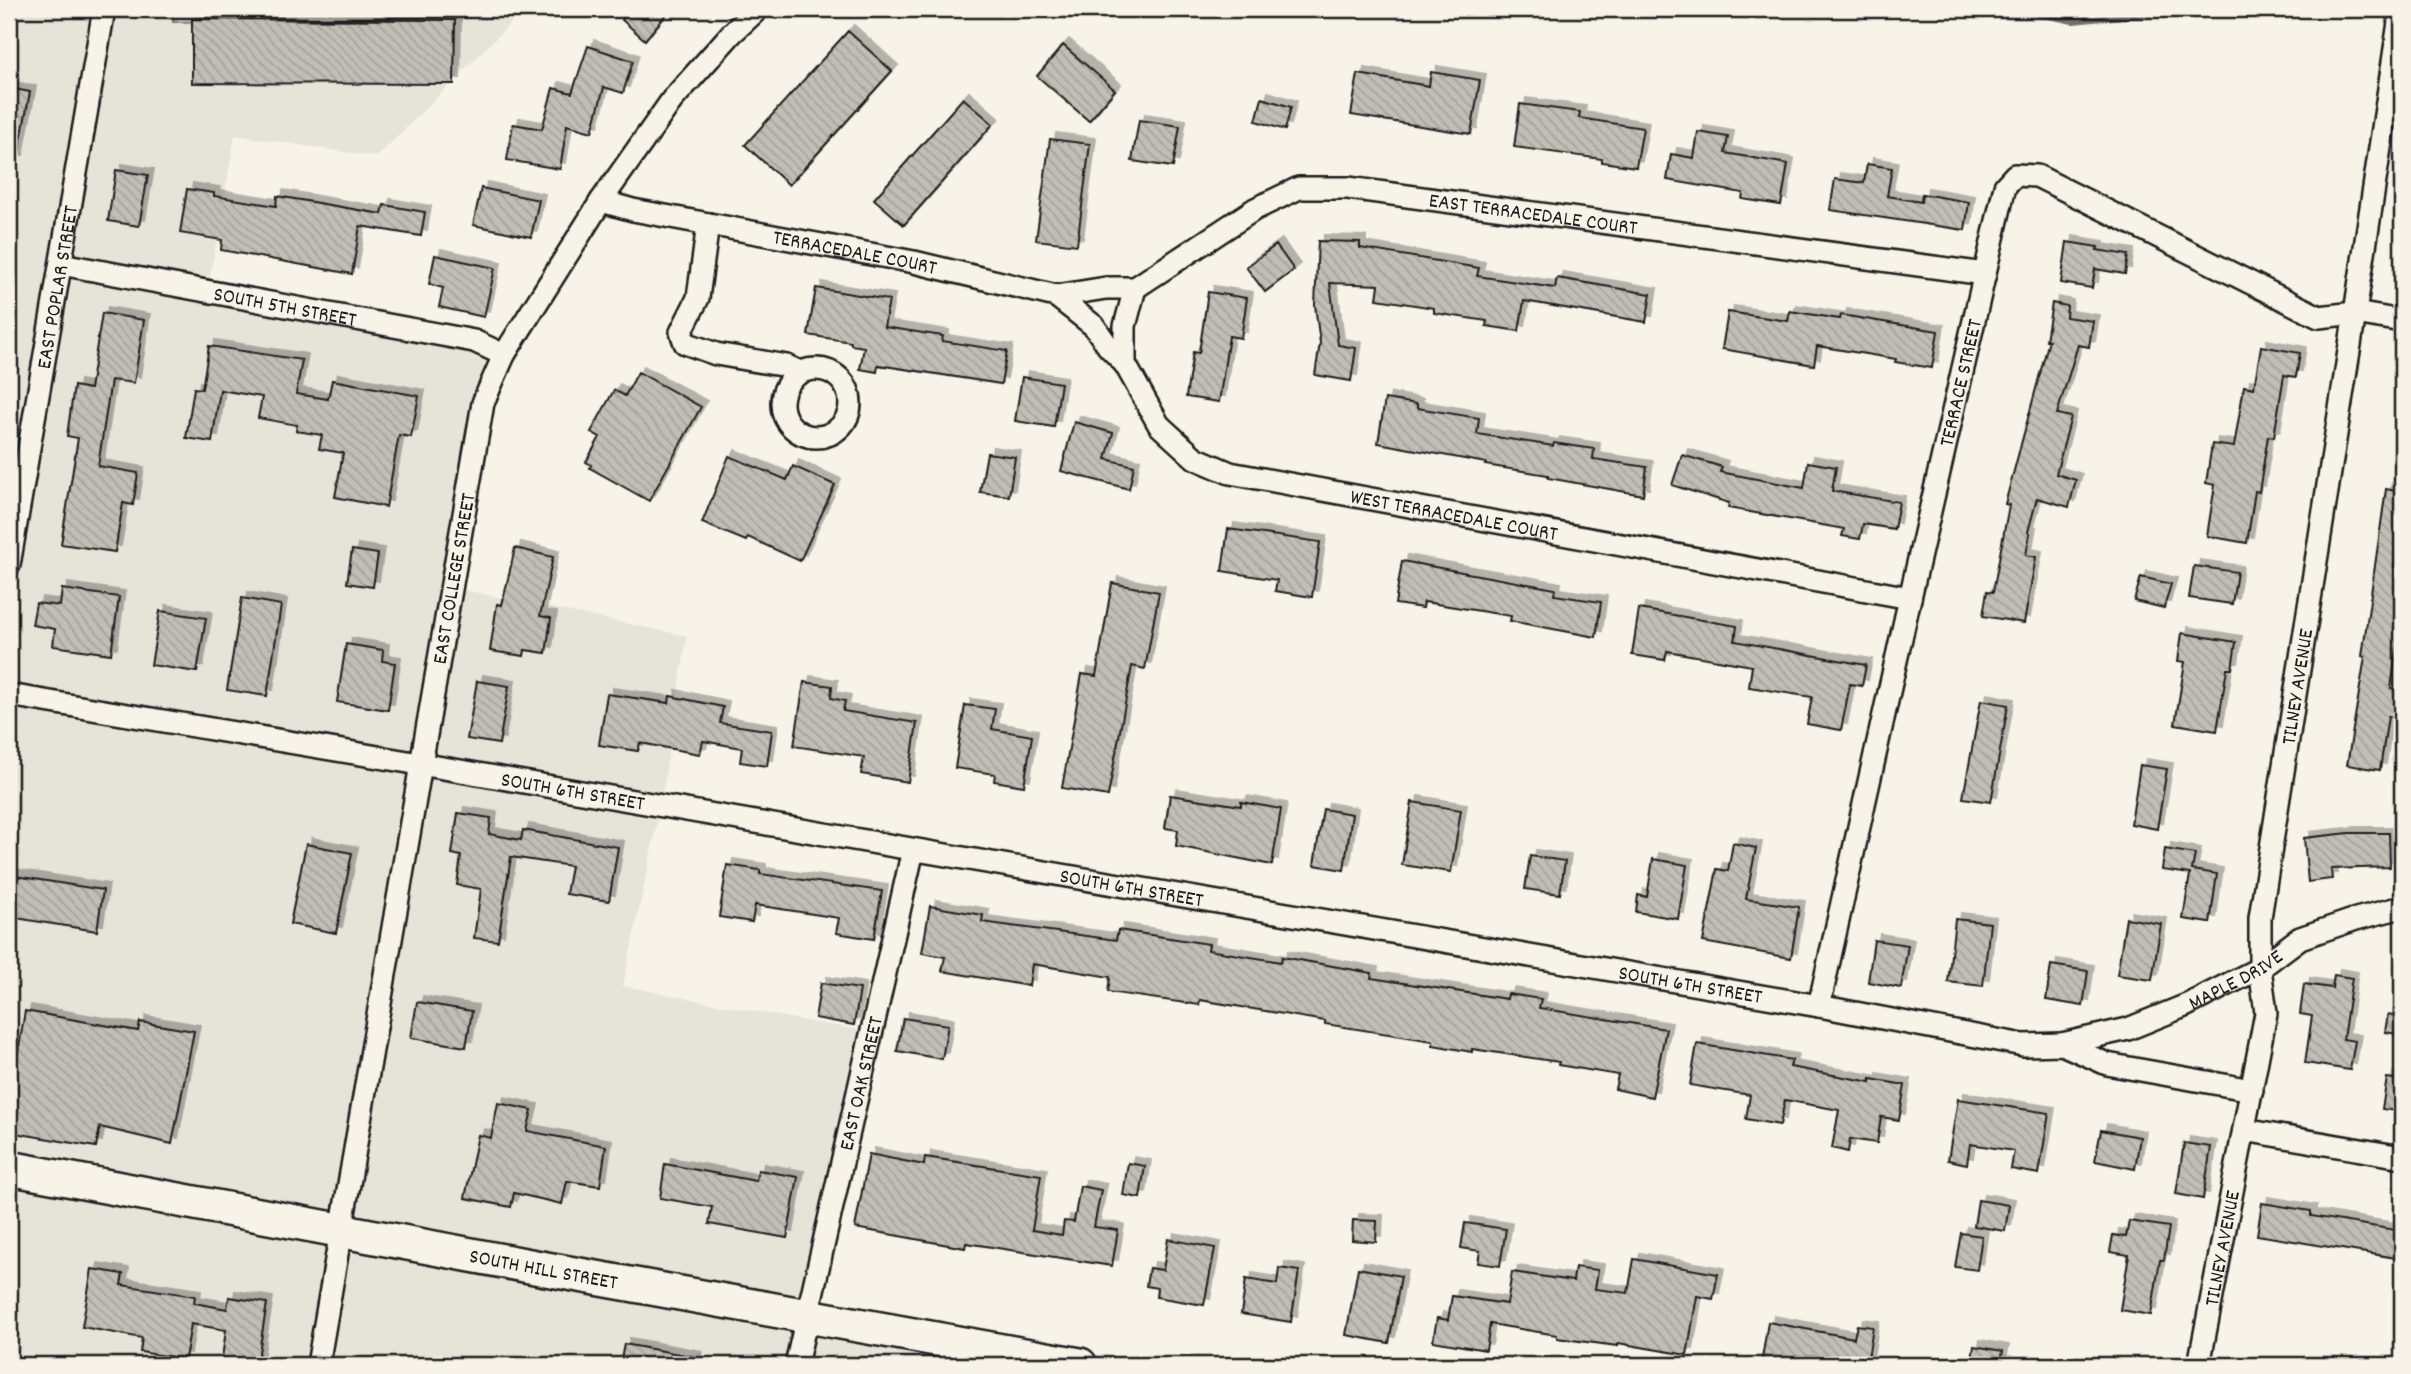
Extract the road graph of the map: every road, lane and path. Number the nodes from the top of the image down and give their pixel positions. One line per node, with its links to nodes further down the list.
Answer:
1 (104, 9): 6 (street, EAST POPLAR STREET)
2 (758, 9): 4 (street, EAST COLLEGE STREET)
3 (2401, 9): 10 (street, TILNEY AVENUE)
4 (601, 201): 5 (street, TERRACEDALE COURT); 12 (street, EAST COLLEGE STREET)
5 (708, 224): 9 (street, TERRACEDALE COURT); 14 (street)
6 (61, 264): 12 (street, SOUTH 5TH STREET); 15 (street, EAST POPLAR STREET)
7 (1985, 274): 8 (street, EAST TERRACEDALE COURT); 10 (street, TERRACE STREET); 16 (street, TERRACE STREET)
8 (1135, 288): 9 (street, TERRACEDALE COURT); 13 (street, WEST TERRACEDALE COURT)
9 (1056, 296): 13 (street)
10 (2355, 313): 11 (street, TERRACE STREET); 21 (street, TILNEY AVENUE)
11 (2402, 320)
12 (504, 355): 18 (street, EAST COLLEGE STREET)
13 (1125, 364): 16 (street, WEST TERRACEDALE COURT)
14 (800, 372)
15 (9, 565)
16 (1910, 598): 22 (street, TERRACE STREET)
17 (9, 695): 18 (street, SOUTH 6TH STREET)
18 (420, 764): 19 (street, SOUTH 6TH STREET); 28 (street, EAST COLLEGE STREET)
19 (913, 850): 22 (street, SOUTH 6TH STREET); 29 (street, EAST OAK STREET)
20 (2402, 907): 21 (street, MAPLE DRIVE)
21 (2260, 968): 23 (street, MAPLE DRIVE); 24 (street, TILNEY AVENUE)
22 (1819, 1006): 23 (street, SOUTH 6TH STREET)
23 (2062, 1044): 24 (street, SOUTH 6TH STREET)
24 (2252, 1090): 25 (street, TILNEY AVENUE)
25 (2244, 1130): 26 (street); 33 (street, TILNEY AVENUE)
26 (2402, 1157)
27 (9, 1168): 28 (main road, SOUTH HILL STREET)
28 (341, 1231): 29 (main road, SOUTH HILL STREET); 30 (street, EAST COLLEGE STREET)
29 (807, 1317): 31 (street, EAST OAK STREET); 32 (main road, SOUTH HILL STREET)
30 (318, 1365)
31 (796, 1365)
32 (1080, 1365)
33 (2199, 1365)

